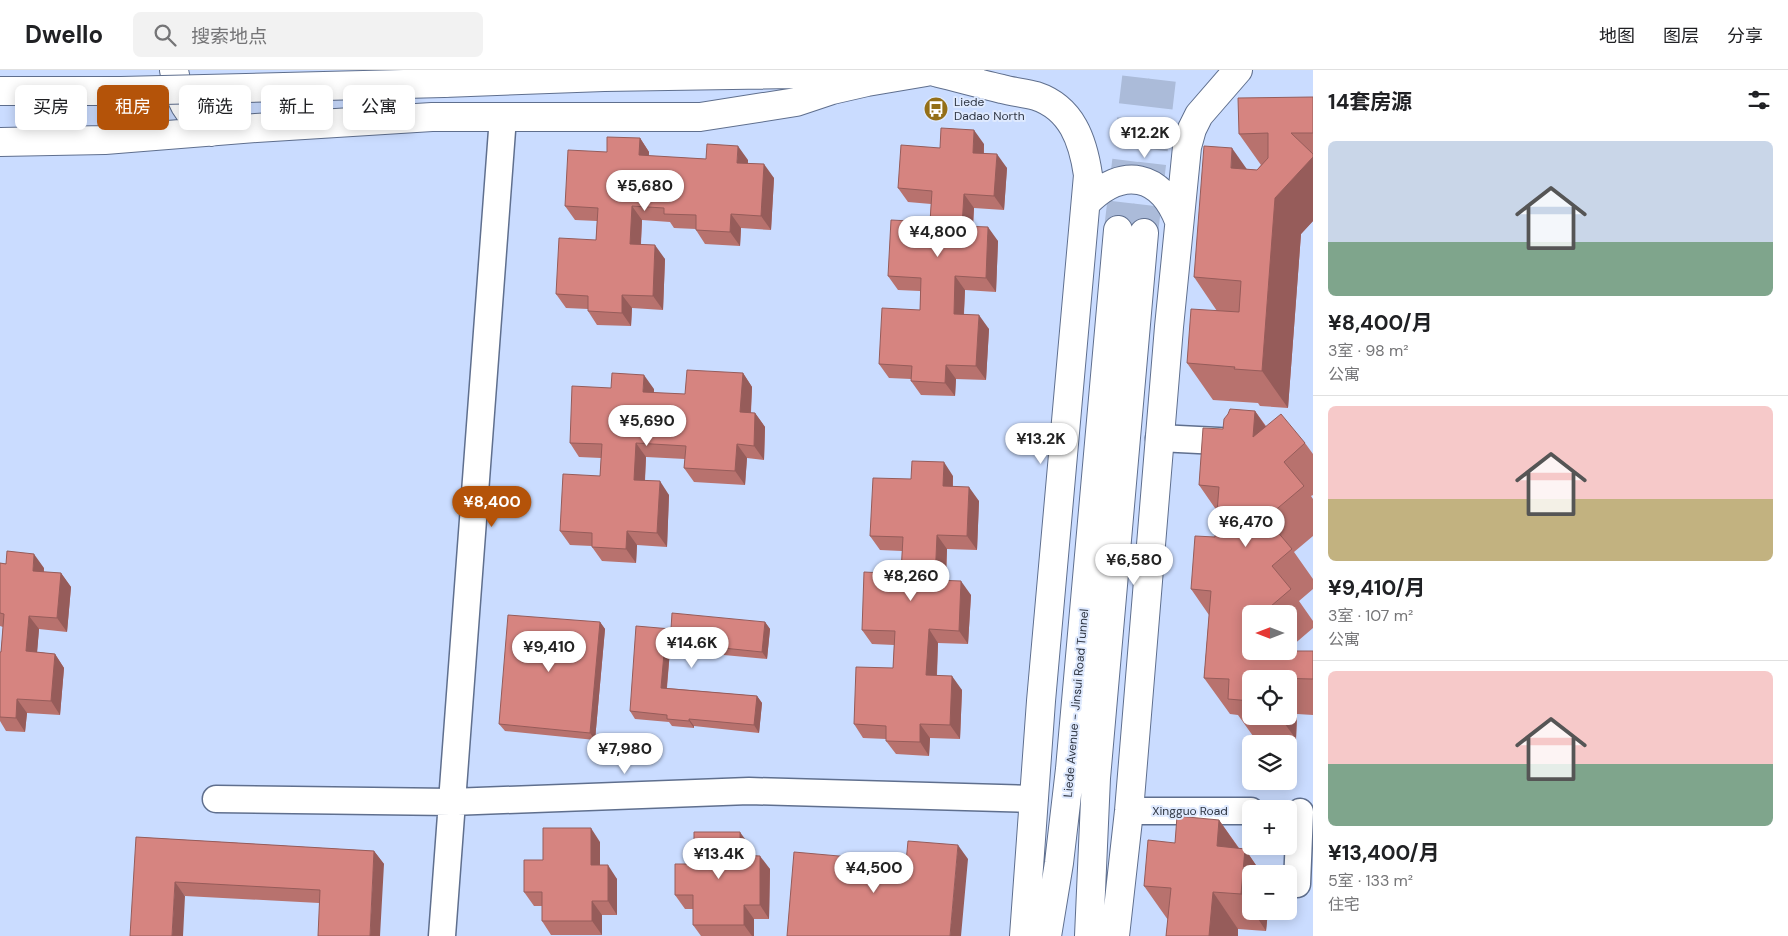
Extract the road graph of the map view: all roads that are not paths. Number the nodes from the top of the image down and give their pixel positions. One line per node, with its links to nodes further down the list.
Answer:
1 (174, 70): 7 (main road)
2 (970, 70): 4 (main road)
3 (1238, 70): 10 (main road)
4 (932, 71): 5 (main road, bridge); 6 (main road); 9 (main road)
5 (0, 91)
6 (503, 116): 7 (main road); 15 (street)
7 (212, 132): 8 (main road)
8 (0, 142)
9 (1087, 202): 10 (main road); 14 (main road)
10 (1179, 221): 11 (main road)
11 (1159, 438): 12 (street); 16 (main road)
12 (1242, 443)
13 (216, 799): 15 (street)
14 (1034, 799): 15 (street); 21 (main road)
15 (451, 802): 20 (street)
16 (1129, 811): 17 (street, Xingguo Road); 24 (main road)
17 (1242, 811)
18 (1301, 812): 19 (street)
19 (1297, 884)
20 (442, 936)
21 (1024, 936)
22 (1046, 936): 23 (main road, Liede Avenue - Jinsui Road Tunnel)
23 (1089, 936)
24 (1115, 936)

